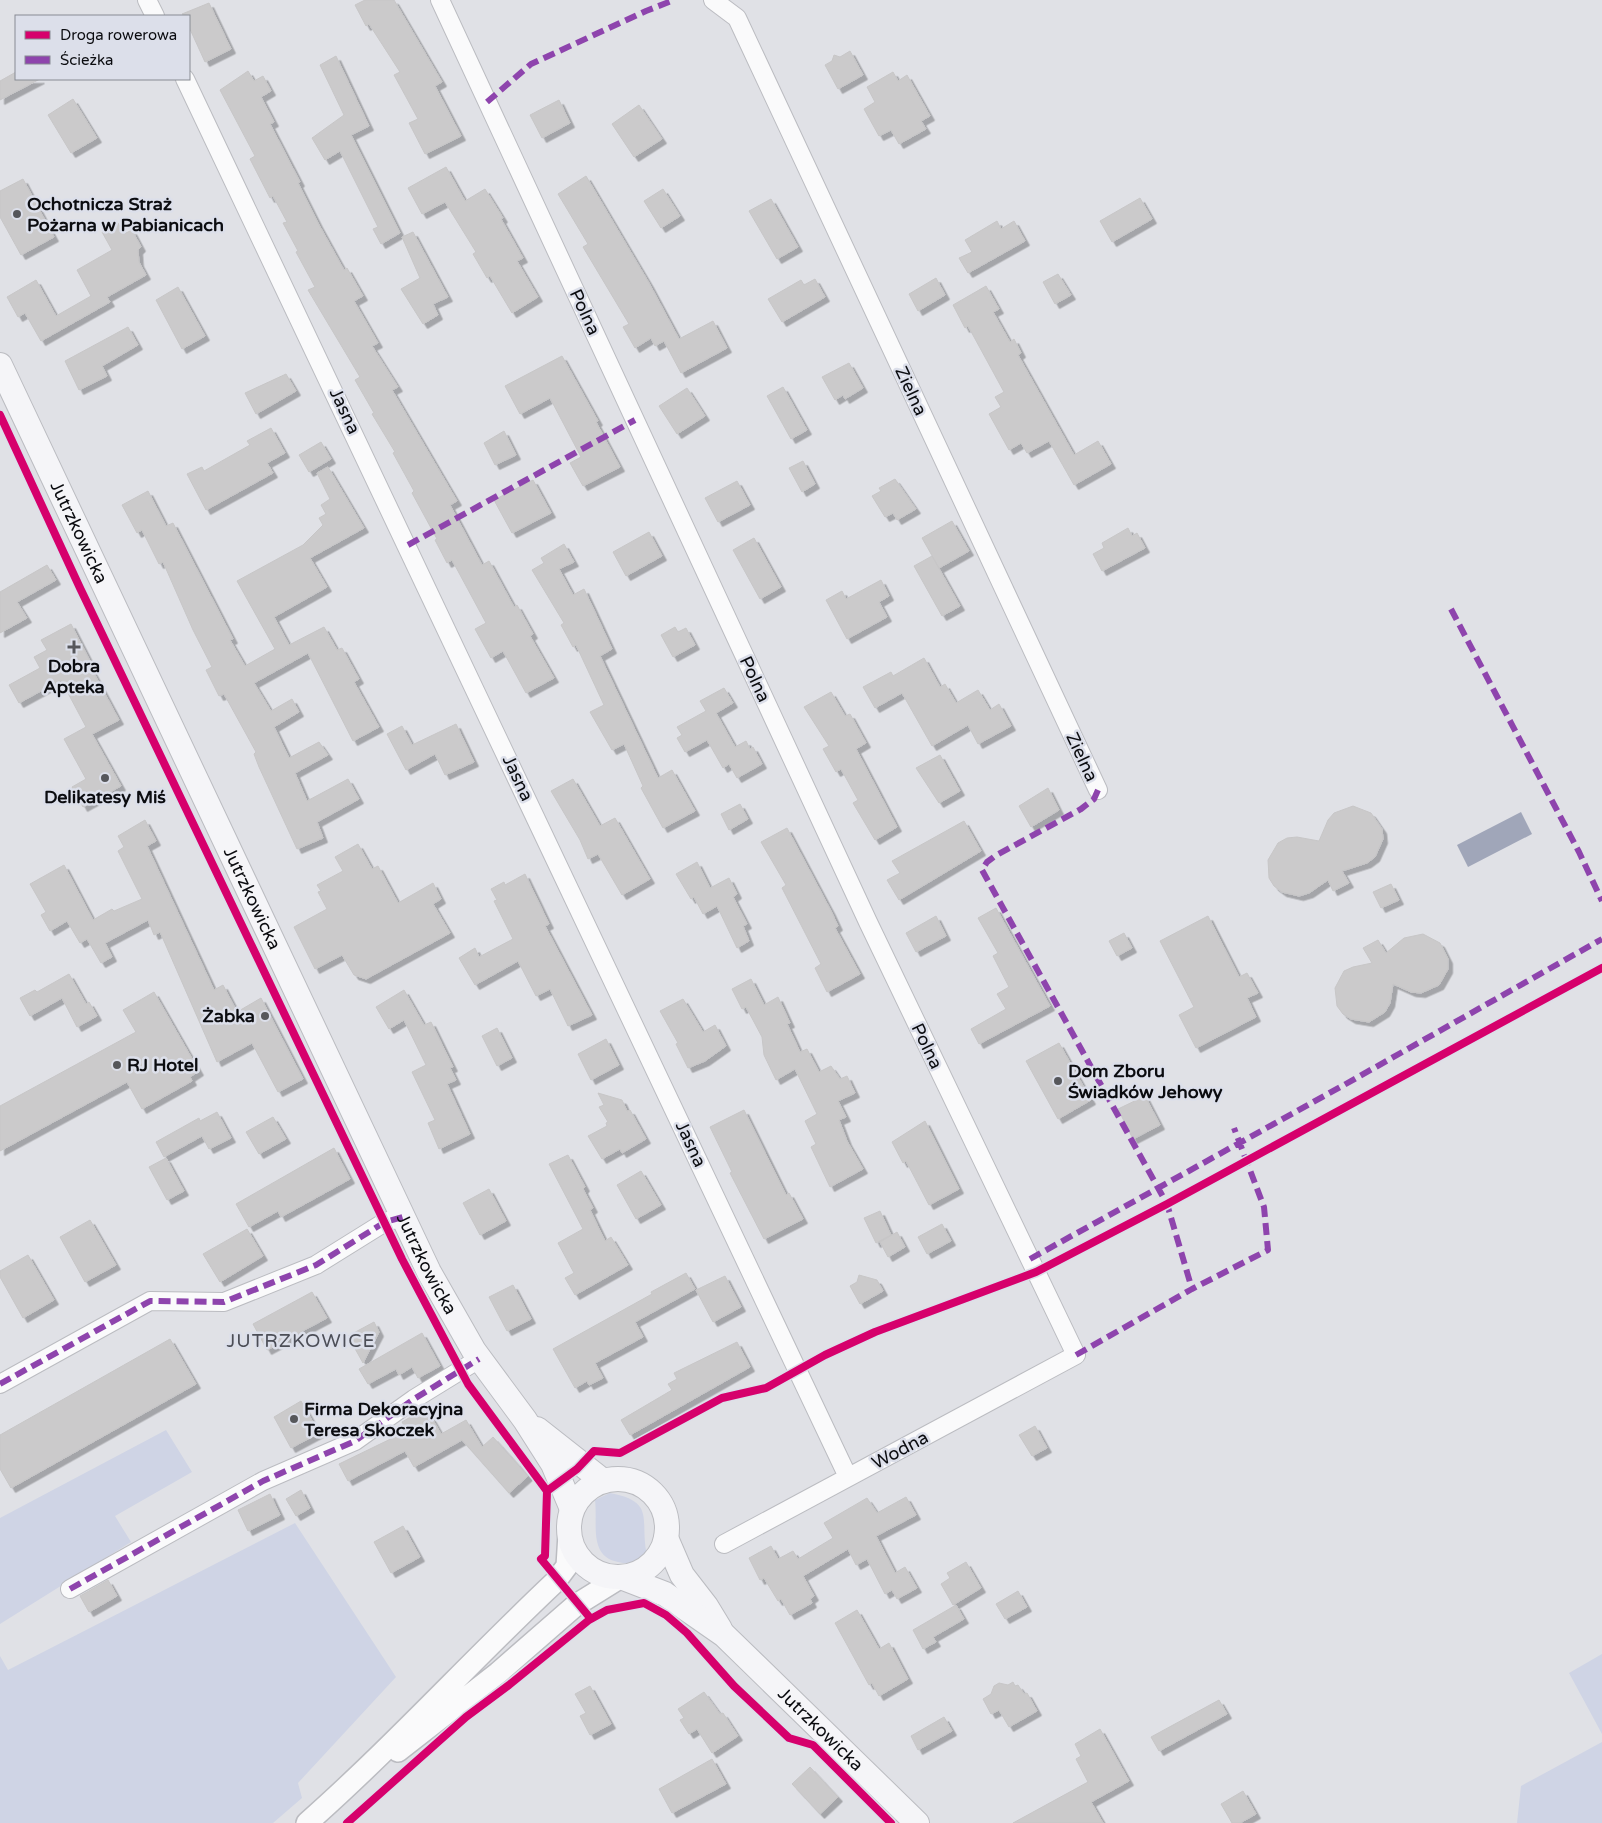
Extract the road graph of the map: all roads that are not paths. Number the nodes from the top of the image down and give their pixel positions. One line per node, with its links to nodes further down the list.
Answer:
1 (147, 0): 4 (street)
2 (440, 0): 9 (street, Polna)
3 (713, 0): 7 (street, Zielna)
4 (154, 15)
5 (185, 80): 13 (street, Jasna)
6 (0, 365): 8 (main road, Jutrzkowicka)
7 (1098, 790)
8 (403, 1217): 10 (main road, Jutrzkowicka); 11 (street)
9 (1076, 1355): 13 (street, Wodna)
10 (479, 1358): 12 (main road, Jutrzkowicka); 20 (street)
11 (0, 1384)
12 (525, 1420): 14 (main road, Jutrzkowicka); 15 (main road, Jutrzkowicka)
13 (848, 1477): 18 (street, Wodna)
14 (603, 1481): 15 (main road); 17 (main road)
15 (572, 1509): 16 (main road)
16 (569, 1534): 19 (main road); 22 (street)
17 (666, 1538): 19 (main road); 21 (main road, Jutrzkowicka)
18 (724, 1544)
19 (622, 1577): 21 (main road, Jutrzkowicka); 22 (street)
20 (70, 1589)
21 (724, 1635): 24 (main road, Jutrzkowicka)
22 (341, 1792): 23 (street)
23 (307, 1823)
24 (917, 1823)

